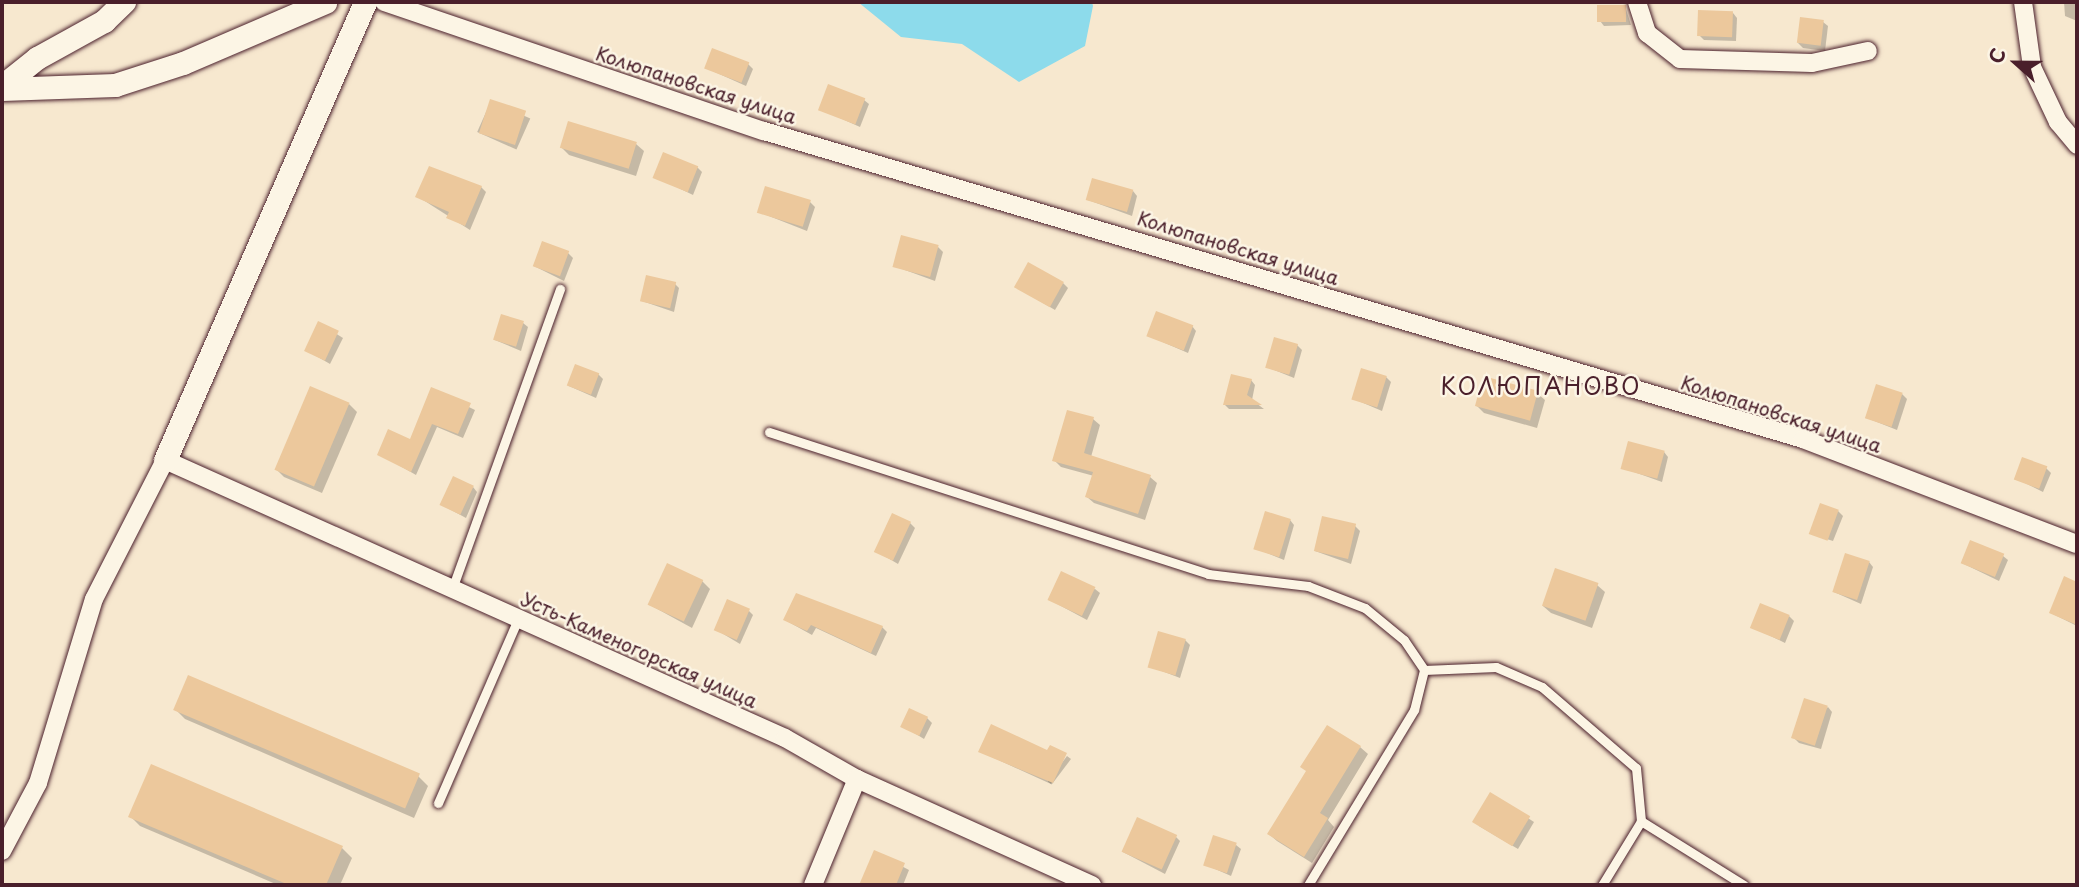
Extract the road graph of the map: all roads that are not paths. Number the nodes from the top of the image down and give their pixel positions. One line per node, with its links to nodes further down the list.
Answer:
1 (124, 2): 8 (street)
2 (326, 2): 8 (street)
3 (365, 2): 12 (street)
4 (384, 2): 13 (street, Колюпановская улица)
5 (1637, 2): 7 (street)
6 (2023, 2): 9 (street)
7 (1868, 51)
8 (2, 88)
9 (2077, 145)
10 (561, 289): 14 (lane)
11 (769, 432): 16 (lane)
12 (165, 460): 14 (street, Усть-Каменогорская улица); 20 (street)
13 (2077, 544)
14 (452, 589): 15 (street, Усть-Каменогорская улица)
15 (518, 619): 17 (street, Усть-Каменогорская улица); 18 (lane)
16 (1424, 670): 19 (lane); 23 (lane)
17 (857, 779): 21 (street); 22 (street, Усть-Каменогорская улица)
18 (438, 803)
19 (1640, 821): 24 (lane); 25 (lane)
20 (2, 852)
21 (814, 885)
22 (1092, 885)
23 (1308, 885)
24 (1602, 885)
25 (1744, 885)

